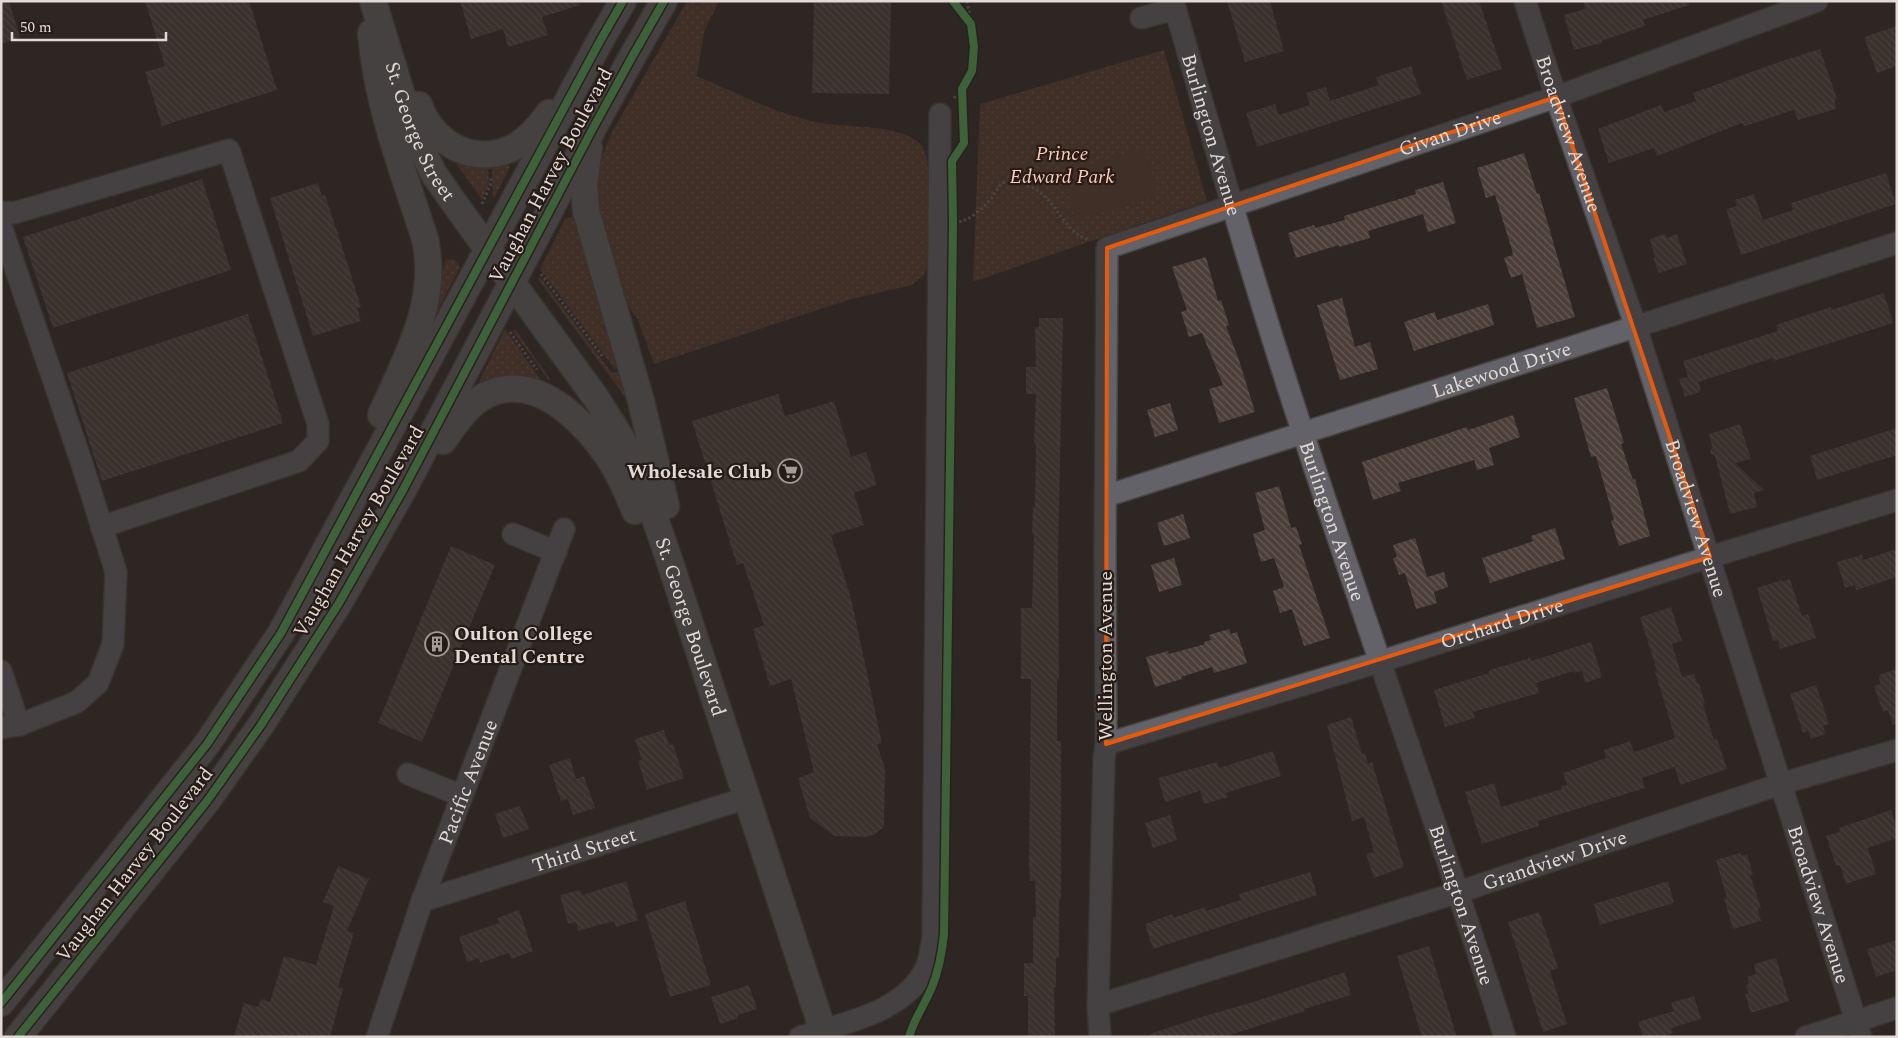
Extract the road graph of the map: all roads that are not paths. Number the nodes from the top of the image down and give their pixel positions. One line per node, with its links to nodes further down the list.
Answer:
1 (367, 1): 31 (main road)
2 (372, 1): 18 (main road, St. George Street)
3 (377, 1): 10 (main road)
4 (623, 1): 10 (main road, Vaughan Harvey Boulevard)
5 (664, 1): 13 (main road, Vaughan Harvey Boulevard)
6 (1525, 1): 11 (street, Broadview Avenue)
7 (1817, 1): 11 (street, Givan Drive)
8 (1174, 5): 9 (street); 14 (street, Burlington Avenue)
9 (1141, 18)
10 (600, 41): 18 (main road, Vaughan Harvey Boulevard)
11 (1556, 97): 14 (street, Givan Drive); 21 (street, Broadview Avenue)
12 (940, 114): 48 (street)
13 (592, 130): 20 (main road, Vaughan Harvey Boulevard); 33 (main road)
14 (1232, 205): 19 (street, Givan Drive); 22 (street, Burlington Avenue)
15 (1, 212): 26 (street)
16 (1, 226): 26 (street)
17 (1897, 243): 21 (street, Lakewood Drive)
18 (488, 250): 20 (main road, St. George Boulevard); 31 (main road, Vaughan Harvey Boulevard)
19 (1106, 274): 24 (street, Wellington Avenue)
20 (512, 283): 23 (main road, Vaughan Harvey Boulevard); 33 (main road, St. George Boulevard)
21 (1636, 327): 22 (street, Lakewood Drive); 30 (street, Broadview Avenue)
22 (1303, 432): 24 (street, Lakewood Drive); 32 (street, Burlington Avenue)
23 (403, 490): 33 (main road); 49 (main road, Vaughan Harvey Boulevard)
24 (1106, 496): 36 (street, Wellington Avenue)
25 (1897, 500): 30 (street, Orchard Drive)
26 (101, 527): 35 (street)
27 (564, 529): 29 (street, Pacific Avenue)
28 (512, 534): 29 (street)
29 (556, 552): 40 (street, Pacific Avenue)
30 (1710, 557): 32 (street, Orchard Drive); 39 (street, Broadview Avenue)
31 (302, 596): 44 (main road, Vaughan Harvey Boulevard)
32 (1379, 662): 36 (street, Orchard Drive); 42 (street, Burlington Avenue)
33 (704, 667): 41 (main road, St. George Boulevard)
34 (1, 671): 35 (street)
35 (10, 727)
36 (1106, 744): 45 (street, Wellington Avenue)
37 (1897, 750): 39 (street, Grandview Drive)
38 (408, 774): 40 (street)
39 (1780, 784): 42 (street, Grandview Drive); 47 (street, Broadview Avenue)
40 (462, 796): 43 (street, Pacific Avenue)
41 (746, 798): 43 (street, Third Street); 48 (main road, St. George Boulevard)
42 (1459, 892): 45 (street, Grandview Drive); 52 (street, Burlington Avenue)
43 (422, 901): 50 (street, Pacific Avenue)
44 (1, 1003)
45 (1098, 1005): 51 (street, Wellington Avenue)
46 (1897, 1008): 47 (street)
47 (1859, 1029): 53 (street)
48 (816, 1034)
49 (18, 1037)
50 (377, 1037)
51 (1100, 1037)
52 (1505, 1037)
53 (1806, 1037)

